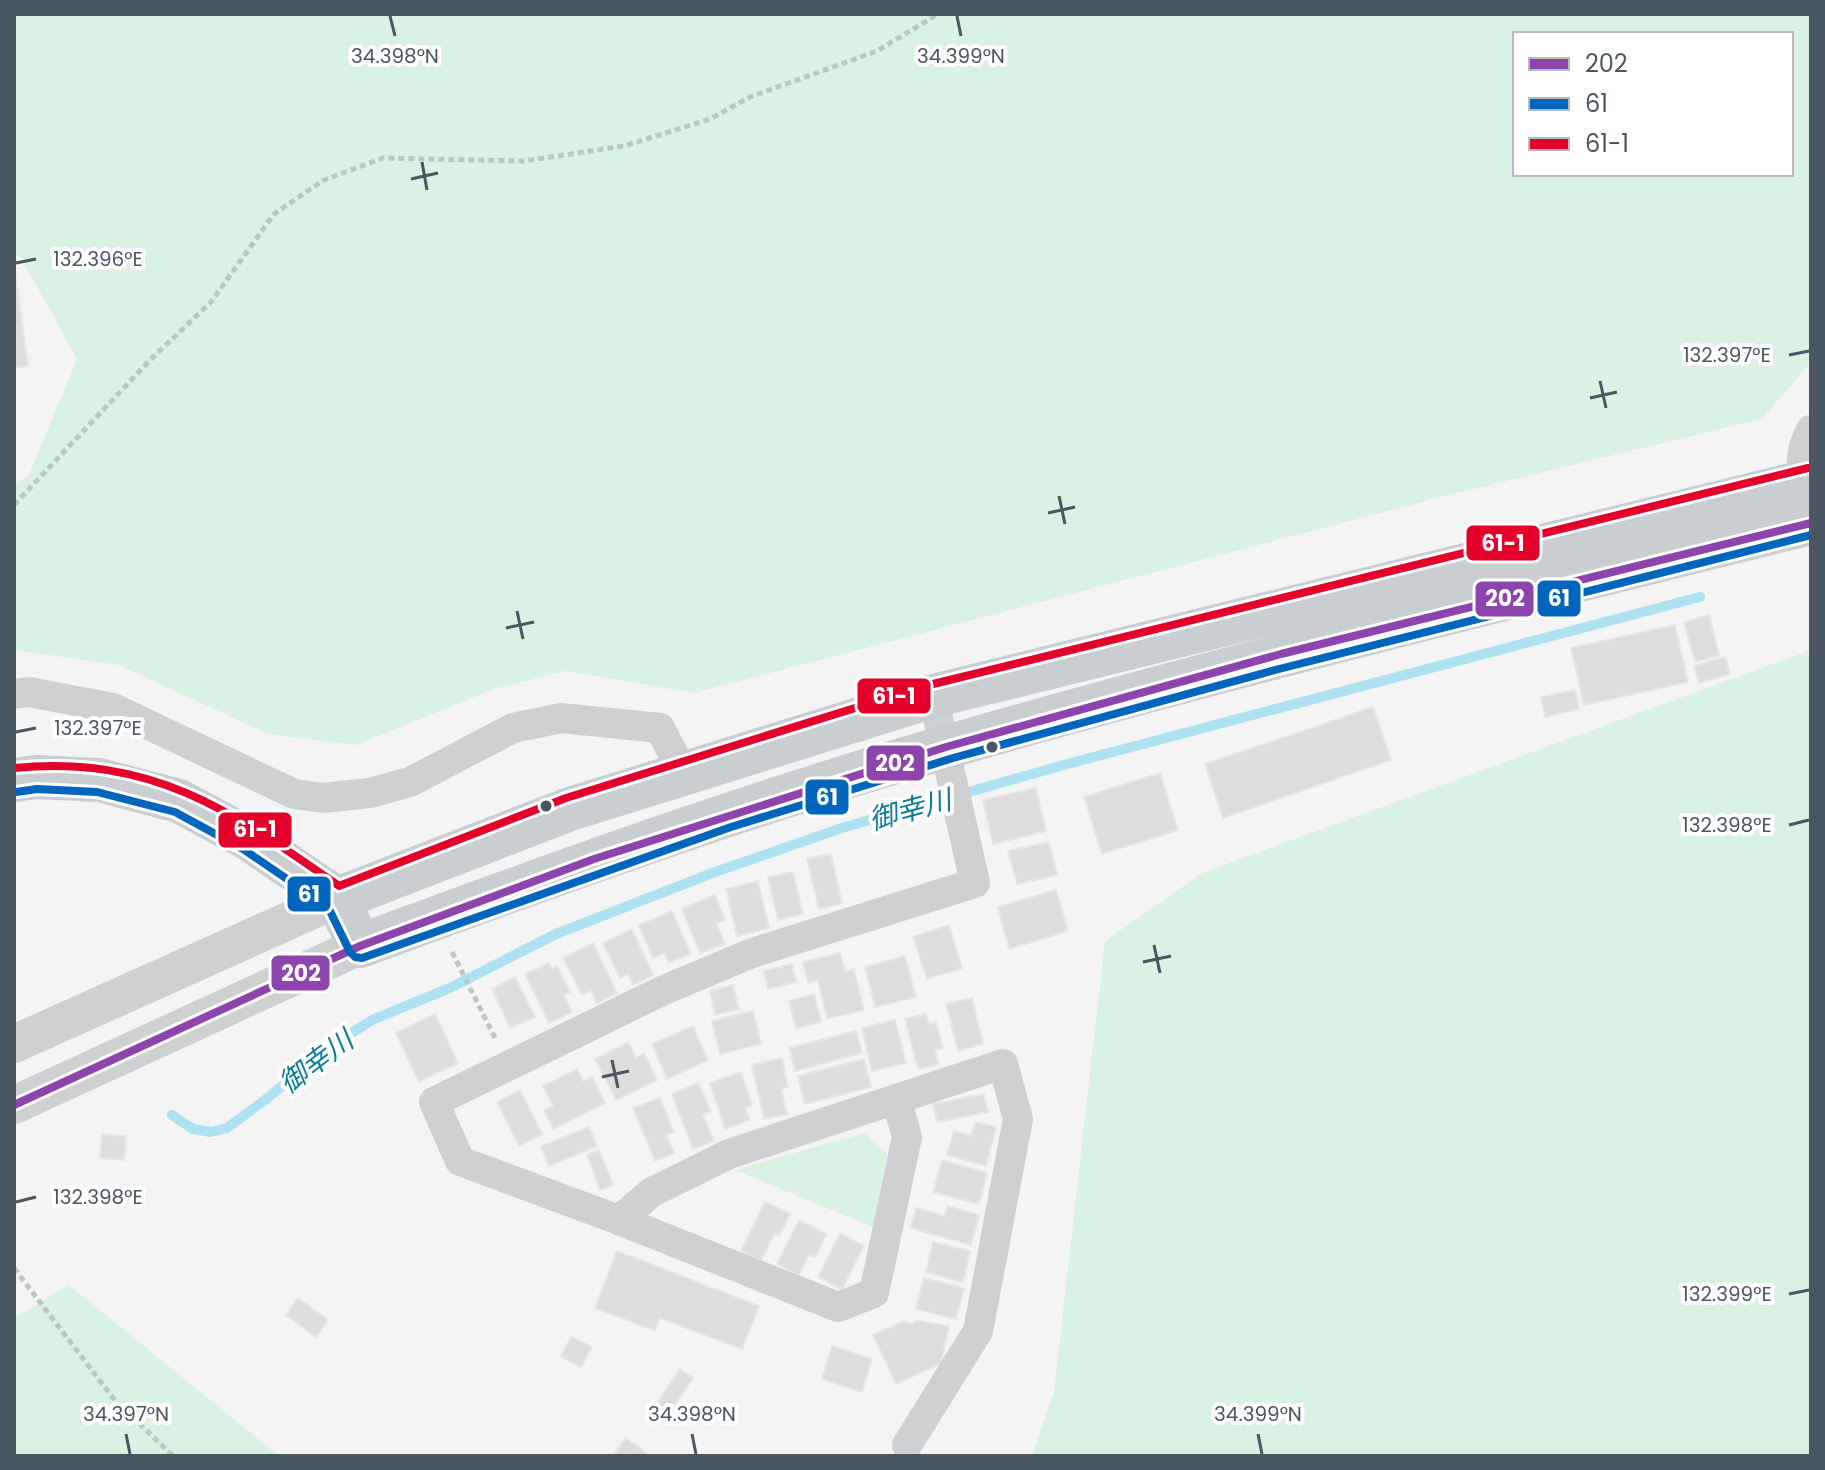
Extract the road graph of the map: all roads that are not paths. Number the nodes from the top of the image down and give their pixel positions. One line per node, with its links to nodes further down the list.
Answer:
1 (1811, 430): 2 (street)
2 (1809, 498): 4 (main road); 5 (main road)
3 (14, 694): 6 (street)
4 (933, 696): 5 (street); 6 (main road)
5 (946, 747): 9 (main road); 13 (street)
6 (683, 773): 8 (main road)
7 (14, 780): 8 (main road)
8 (337, 899): 9 (main road); 10 (street)
9 (360, 946): 12 (street)
10 (14, 1044)
11 (897, 1101): 13 (street); 13 (street); 14 (street)
12 (14, 1105)
13 (619, 1220)
14 (907, 1445)

